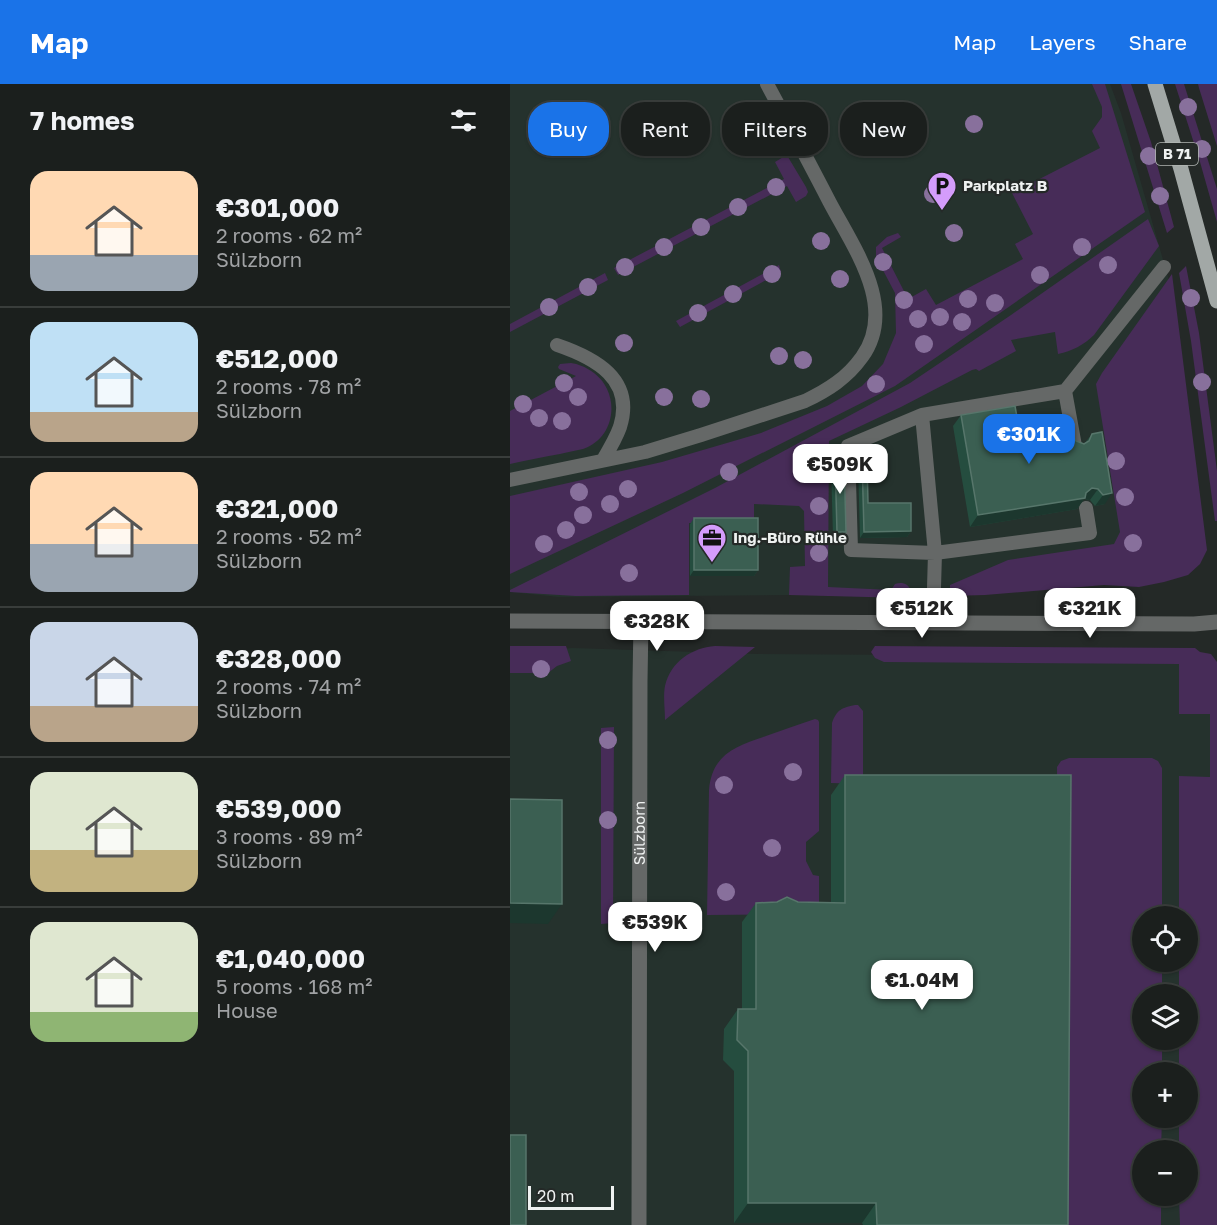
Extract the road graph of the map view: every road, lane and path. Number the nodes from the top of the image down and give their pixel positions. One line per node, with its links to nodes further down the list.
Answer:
1 (767, 84): 9 (lane)
2 (1155, 84): 4 (main road, B 71)
3 (1164, 267): 6 (lane)
4 (1217, 301)
5 (557, 345): 9 (lane)
6 (1065, 391): 7 (lane); 8 (lane)
7 (922, 415): 12 (lane); 12 (lane)
8 (1075, 446)
9 (603, 460): 10 (lane)
10 (510, 480)
11 (1086, 508): 12 (lane)
12 (935, 553): 15 (lane)
13 (510, 621): 14 (street)
14 (641, 622): 15 (street); 17 (street, Sülzborn)
15 (933, 622): 16 (street)
16 (1217, 622)
17 (639, 1225)

